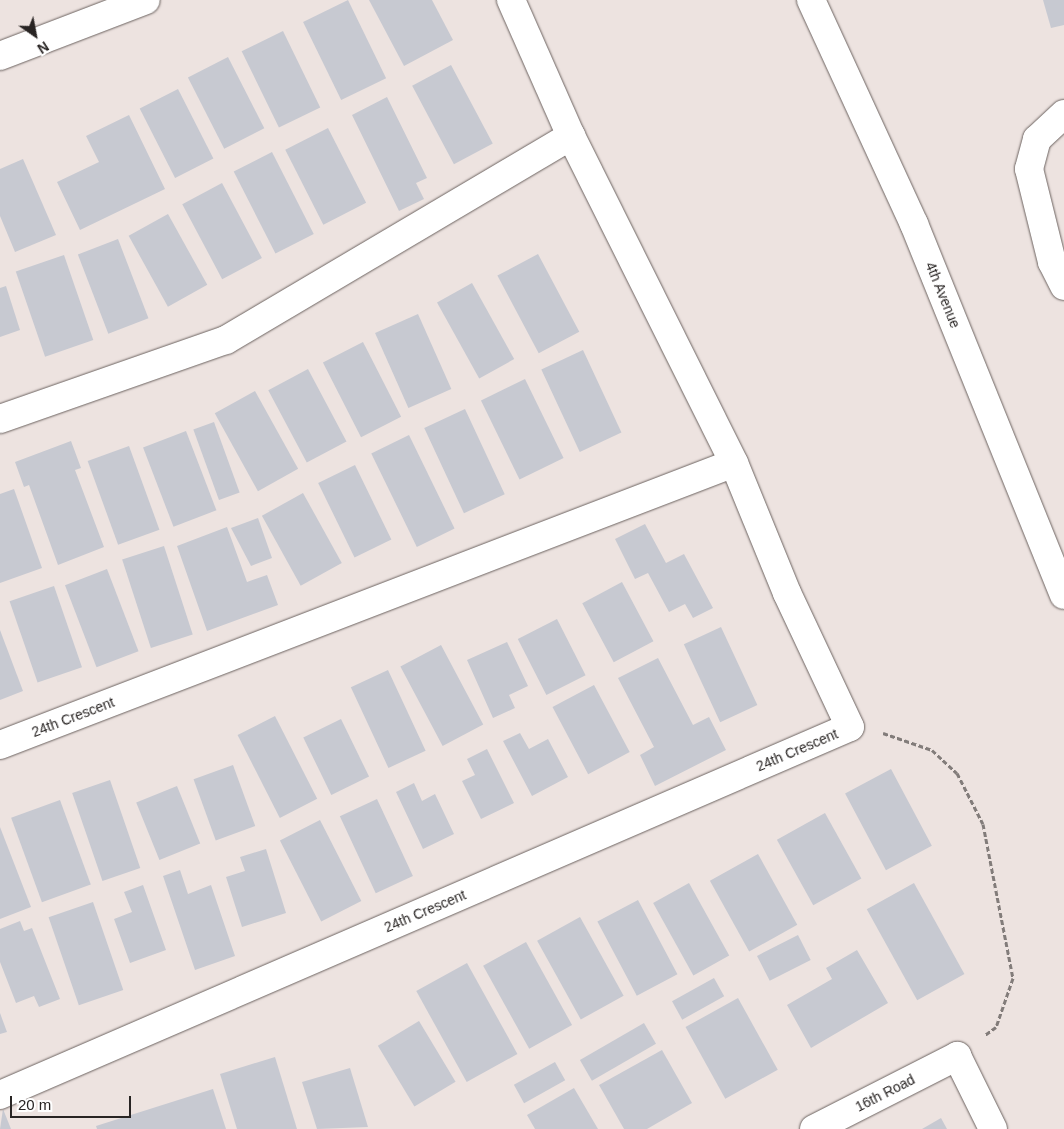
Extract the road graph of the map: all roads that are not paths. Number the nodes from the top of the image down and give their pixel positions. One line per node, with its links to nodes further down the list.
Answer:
1 (146, 0): 4 (street)
2 (511, 0): 6 (street)
3 (811, 0): 10 (street, 4th Avenue)
4 (0, 56)
5 (1064, 114): 7 (street)
6 (572, 136): 8 (street); 9 (street)
7 (1064, 286)
8 (0, 419)
9 (734, 463): 11 (street, 24th Crescent); 12 (street, 24th Crescent)
10 (1064, 595)
11 (0, 745)
12 (0, 1095)
13 (814, 1129): 14 (street, 16th Road)
14 (992, 1129)

